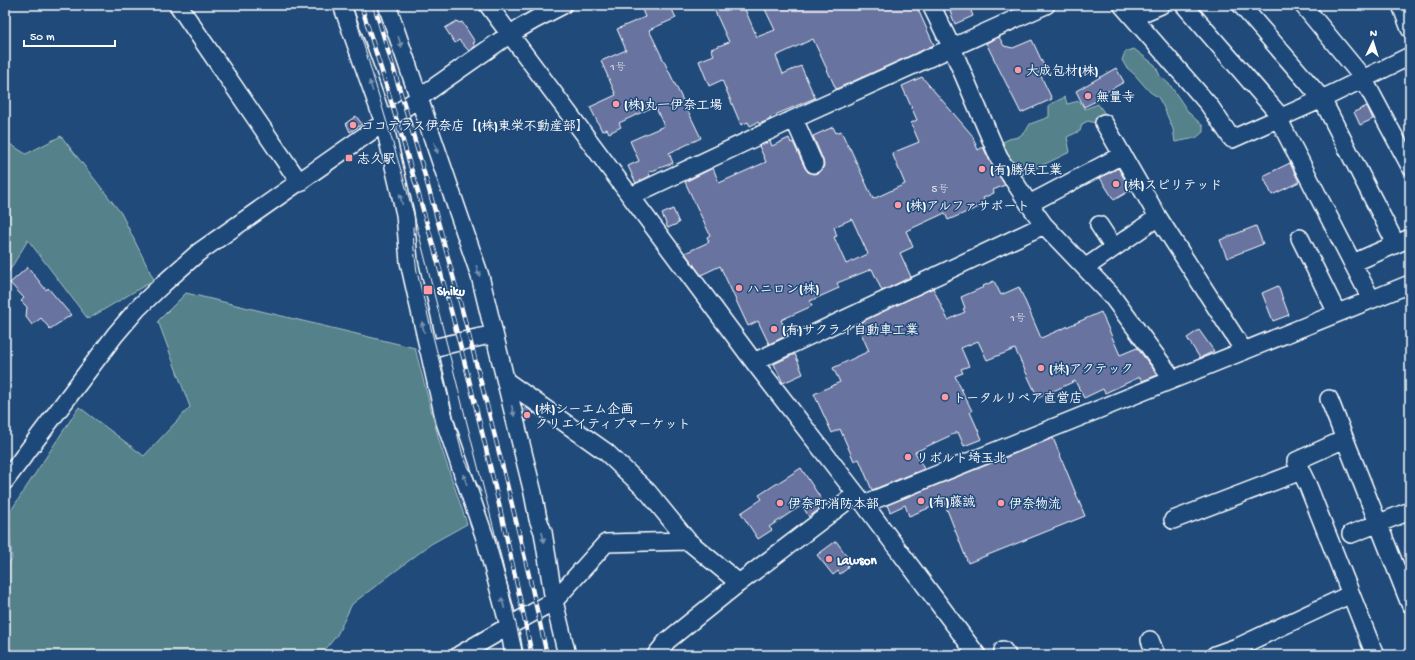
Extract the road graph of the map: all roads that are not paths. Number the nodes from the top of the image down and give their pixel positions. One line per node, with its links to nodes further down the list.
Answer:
1 (178, 5): 28 (street)
2 (342, 5): 23 (street, one-way to 2)
3 (387, 5): 19 (street, one-way to 19)
4 (488, 5): 15 (street)
5 (563, 5): 15 (street)
6 (931, 5): 16 (street)
7 (1046, 5): 16 (street)
8 (1162, 5): 13 (street)
9 (1184, 5): 21 (street)
10 (1241, 5): 20 (street)
11 (1303, 5): 18 (street)
12 (1401, 5): 14 (street)
13 (1127, 11): 21 (street)
14 (1410, 29)
15 (510, 34): 19 (street); 29 (street)
16 (952, 48): 22 (street); 30 (street)
17 (1408, 61): 18 (street)
18 (1363, 78): 20 (street); 27 (street)
19 (418, 98): 23 (street); 42 (street, one-way to 42)
20 (1322, 99): 21 (street); 35 (street)
21 (1280, 118): 37 (street)
22 (794, 119): 26 (street); 29 (street)
23 (384, 123): 28 (street); 43 (street, one-way to 23)
24 (1104, 123): 25 (street)
25 (1122, 155): 30 (street); 31 (street)
26 (814, 164)
27 (1410, 166)
28 (300, 183): 50 (street)
29 (631, 196): 45 (street)
30 (1029, 204): 32 (street)
31 (1158, 217): 36 (street); 44 (street)
32 (1044, 225): 38 (street); 45 (street)
33 (1099, 225): 36 (street)
34 (1300, 238): 41 (street)
35 (1403, 241): 37 (street)
36 (1114, 248): 38 (street)
37 (1353, 263): 40 (street)
38 (1085, 268): 46 (street)
39 (1410, 284): 40 (street)
40 (1371, 299): 41 (street)
41 (1337, 313): 44 (street)
42 (494, 334): 43 (street); 47 (street)
43 (428, 348): 62 (street, one-way to 43)
44 (1244, 351): 46 (street)
45 (754, 362): 52 (street)
46 (1173, 379): 52 (street)
47 (506, 381): 57 (street); 60 (street, one-way to 60)
48 (1329, 399): 49 (street)
49 (1345, 439): 51 (street); 55 (street)
50 (8, 470)
51 (1301, 471): 54 (street); 59 (street)
52 (860, 499): 58 (street); 68 (street)
53 (1410, 511): 55 (street)
54 (1173, 520)
55 (1378, 523): 56 (street); 61 (street)
56 (1351, 534)
57 (688, 541): 58 (street); 60 (street)
58 (739, 583): 67 (street)
59 (1351, 594): 63 (street); 70 (street)
60 (554, 601): 62 (street); 66 (street)
61 (1410, 604)
62 (509, 626): 64 (street); 65 (street)
63 (1241, 651): 69 (street)
64 (459, 655)
65 (514, 655)
66 (567, 655)
67 (656, 655)
68 (977, 655)
69 (1215, 655)
70 (1375, 655)

